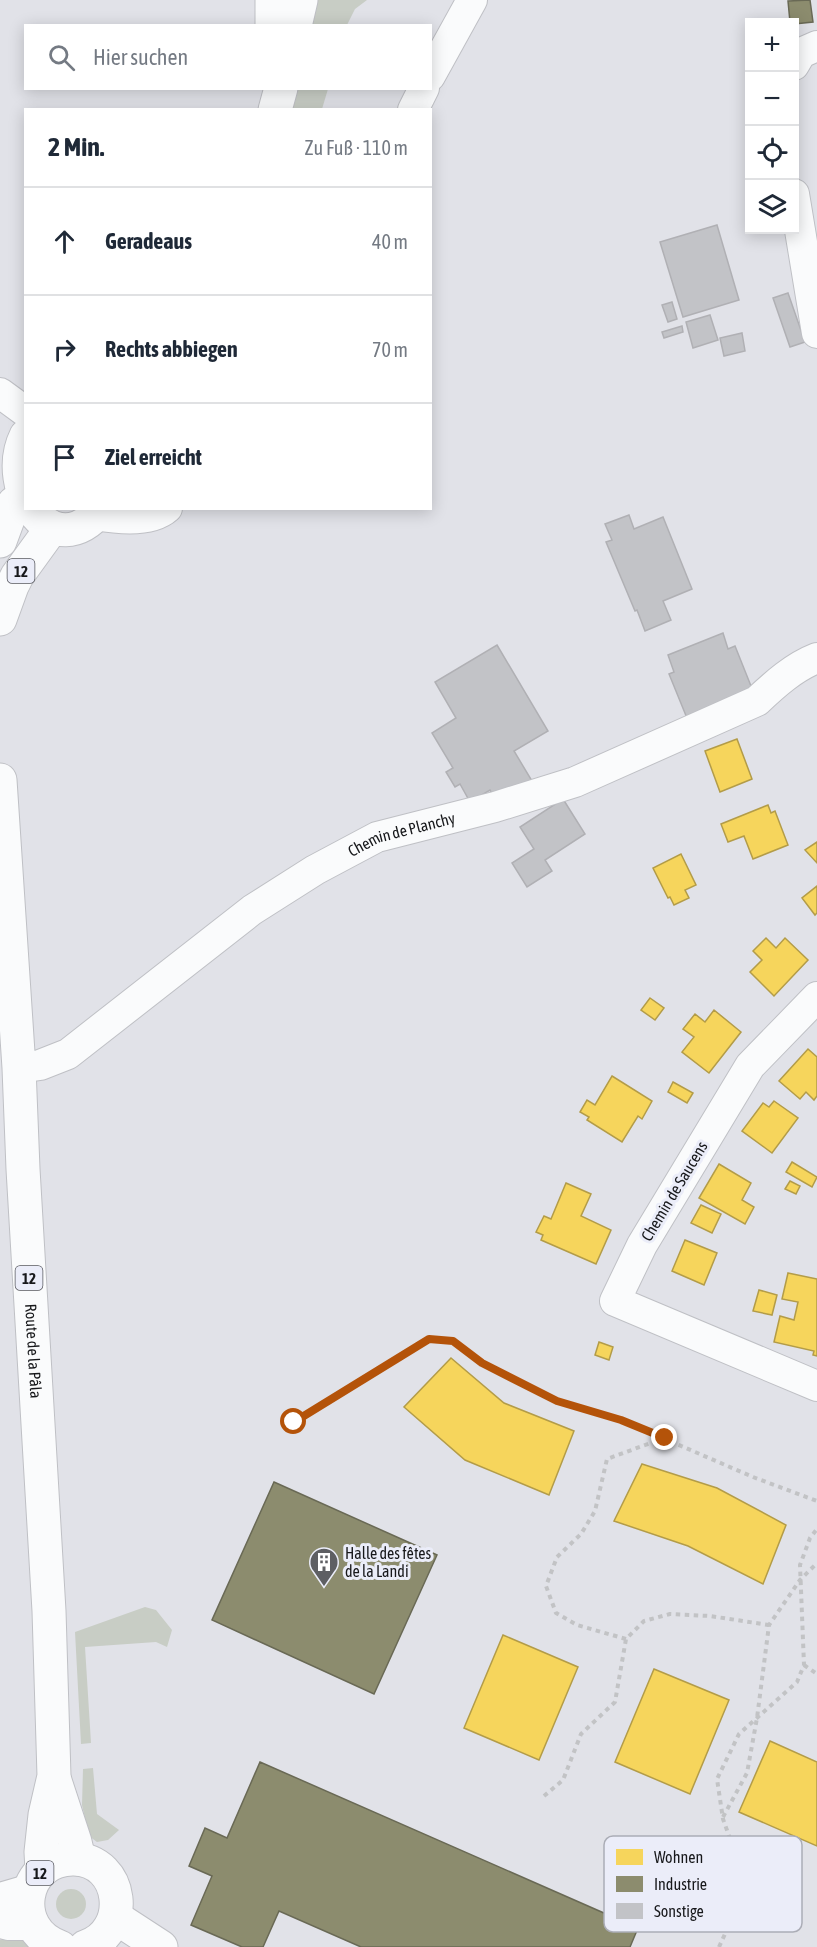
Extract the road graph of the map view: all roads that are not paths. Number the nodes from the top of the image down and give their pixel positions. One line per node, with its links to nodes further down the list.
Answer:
1 (272, 0): 4 (main road)
2 (302, 0): 5 (main road)
3 (472, 0): 8 (street)
4 (272, 24)
5 (296, 24)
6 (817, 46): 7 (street)
7 (799, 57)
8 (432, 72)
9 (257, 90): 12 (main road)
10 (280, 90): 13 (main road)
11 (423, 90): 14 (street)
12 (253, 108)
13 (276, 108)
14 (414, 108)
15 (799, 219): 16 (street)
16 (817, 333)
17 (0, 393): 18 (street)
18 (24, 411)
19 (11, 449): 20 (main road)
20 (14, 503): 23 (main road); 24 (main road, 12)
21 (165, 510): 22 (street)
22 (99, 512): 23 (main road)
23 (51, 529): 25 (main road, 12)
24 (0, 542)
25 (0, 619)
26 (817, 658): 29 (street, Chemin de Planchy)
27 (0, 780): 29 (main road, Route de la Pâla / 12)
28 (817, 997): 30 (street, Chemin de Saucens)
29 (19, 1068): 31 (main road, Route de la Pâla / 12)
30 (817, 1386)
31 (54, 1776): 32 (main road, Route de la Pâla / 12); 33 (main road, Route de la Pâla / 12)
32 (79, 1859): 33 (main road, 12); 34 (main road)
33 (24, 1886): 36 (main road, Route de la Pâla / 12)
34 (115, 1917): 37 (main road); 38 (main road)
35 (0, 1923): 36 (street)
36 (32, 1925): 37 (main road)
37 (82, 1947)
38 (161, 1947)

